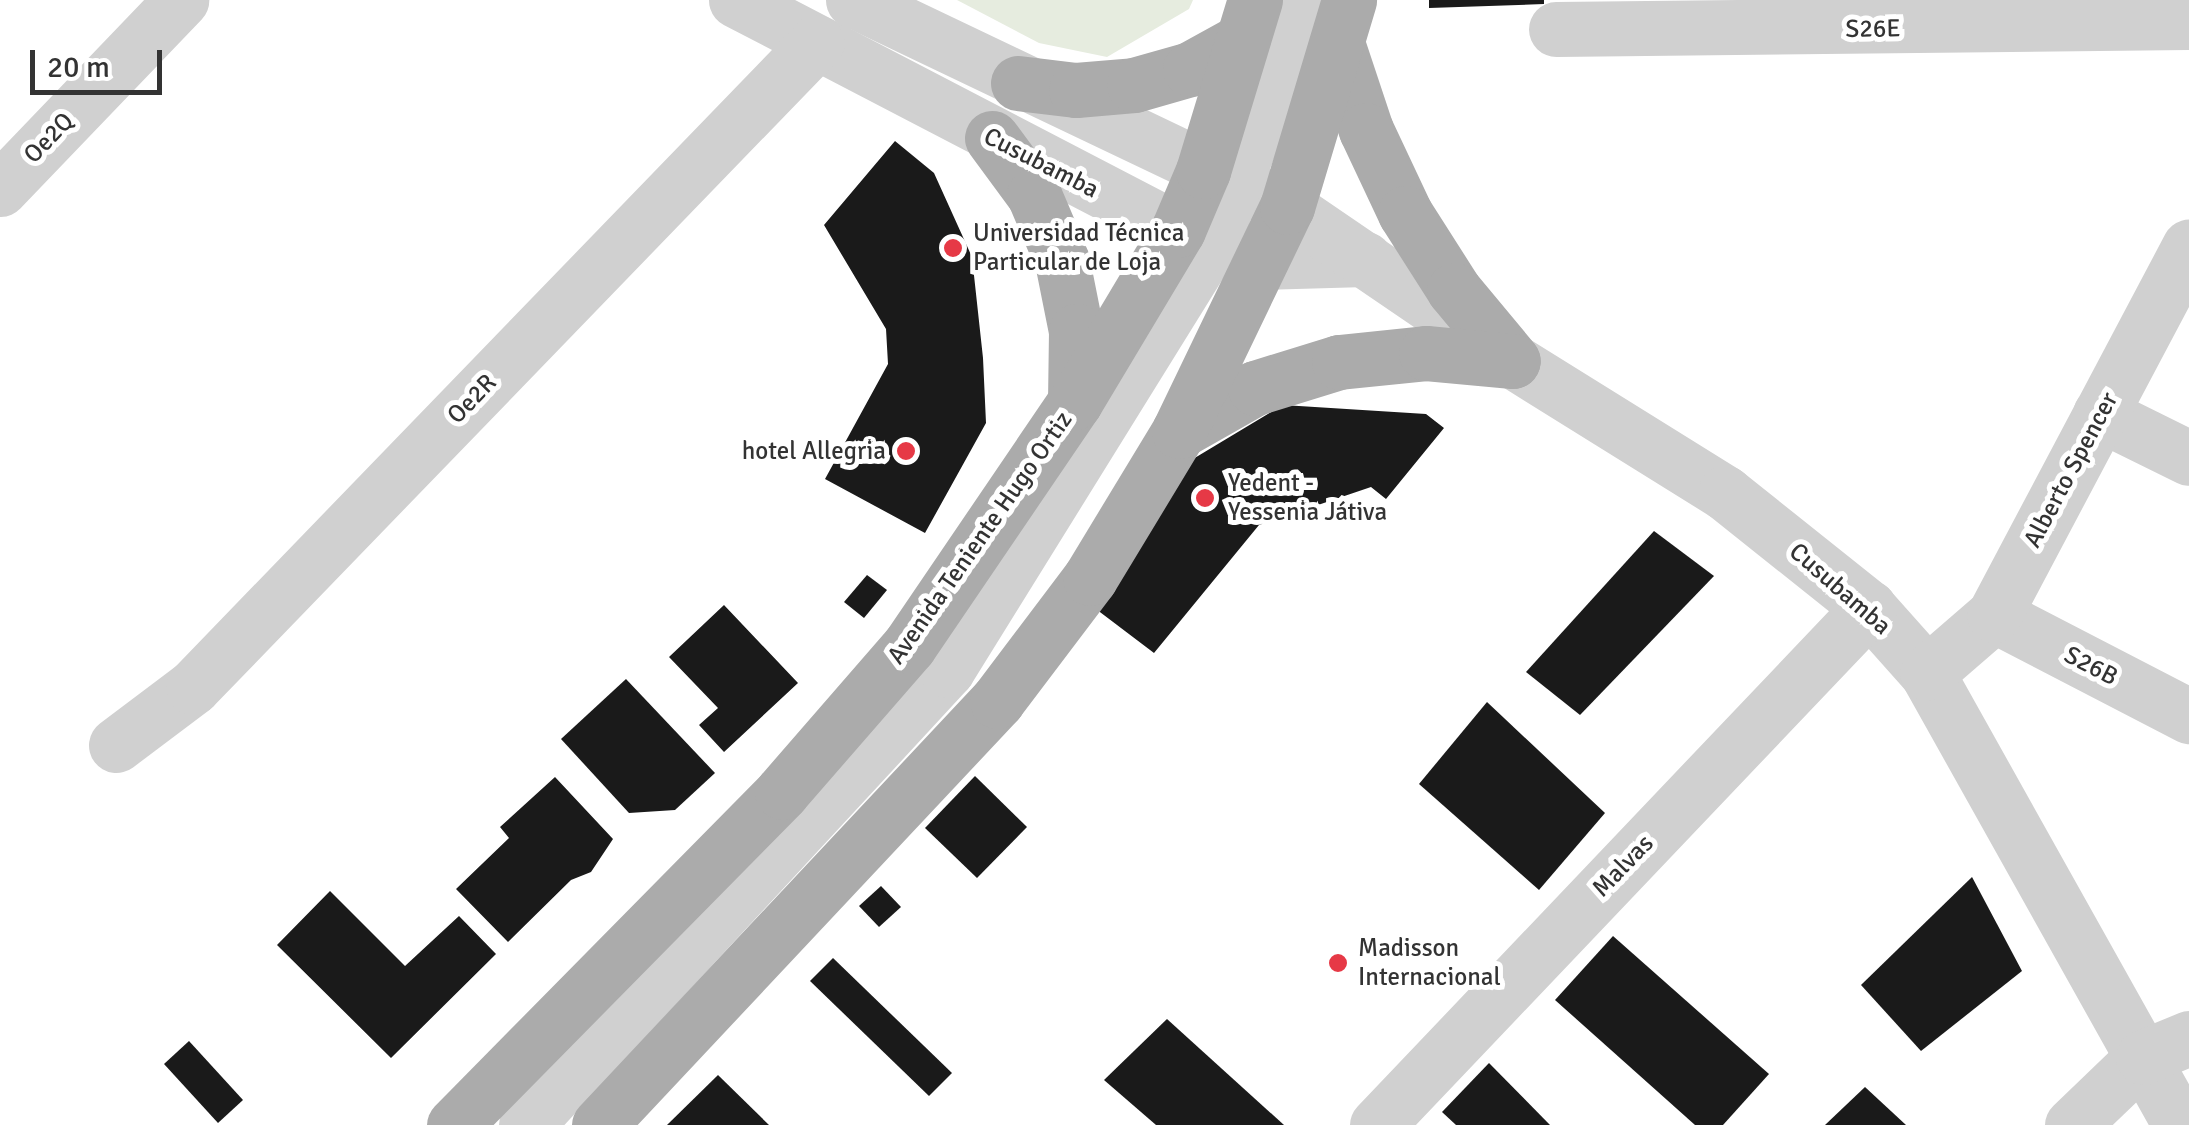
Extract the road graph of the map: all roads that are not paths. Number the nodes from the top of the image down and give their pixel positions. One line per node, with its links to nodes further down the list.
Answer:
1 (181, 0): 15 (street, Oe2Q)
2 (736, 0): 12 (street, Cusubamba)
3 (853, 0): 13 (street, Cusubamba)
4 (1304, 0): 16 (street)
5 (2114, 11): 7 (street, S26E); 10 (street, S26E)
6 (1341, 14): 16 (main road, Avenida Teniente Hugo Ortiz); 20 (main road)
7 (1910, 14): 8 (street, S26E)
8 (1711, 16): 11 (street, S26E)
9 (1248, 20): 13 (main road); 16 (main road, Avenida Teniente Hugo Ortiz)
10 (2189, 22)
11 (1556, 29)
12 (817, 42): 14 (street, Cusubamba); 29 (street, Oe2R)
13 (1018, 83): 16 (street, Cusubamba)
14 (992, 138): 18 (street, Cusubamba); 21 (main road)
15 (0, 189)
16 (1248, 190): 18 (main road, Avenida Teniente Hugo Ortiz); 18 (main road, Avenida Teniente Hugo Ortiz); 19 (street, Cusubamba)
17 (2189, 246): 22 (street, Alberto Spencer)
18 (1223, 247): 19 (street, Cusubamba); 21 (main road, Avenida Teniente Hugo Ortiz); 23 (main road, Avenida Teniente Hugo Ortiz); 32 (street); 33 (street)
19 (1366, 260): 20 (street, Cusubamba)
20 (1513, 361): 23 (main road); 25 (street, Cusubamba)
21 (1075, 402): 31 (main road, Avenida Teniente Hugo Ortiz)
22 (2100, 414): 24 (street); 26 (street, Alberto Spencer)
23 (1179, 430): 34 (main road, Avenida Teniente Hugo Ortiz)
24 (2189, 458)
25 (1869, 608): 27 (street, Cusubamba); 35 (street, Malvas)
26 (1994, 615): 27 (street, Alberto Spencer); 28 (street, S26B)
27 (1928, 673): 30 (street, Cusubamba)
28 (2189, 716)
29 (116, 745)
30 (2166, 1048): 36 (street); 37 (street, Cusubamba)
31 (454, 1125)
32 (526, 1125)
33 (568, 1125)
34 (600, 1125)
35 (1378, 1125)
36 (2072, 1125)
37 (2180, 1125)

